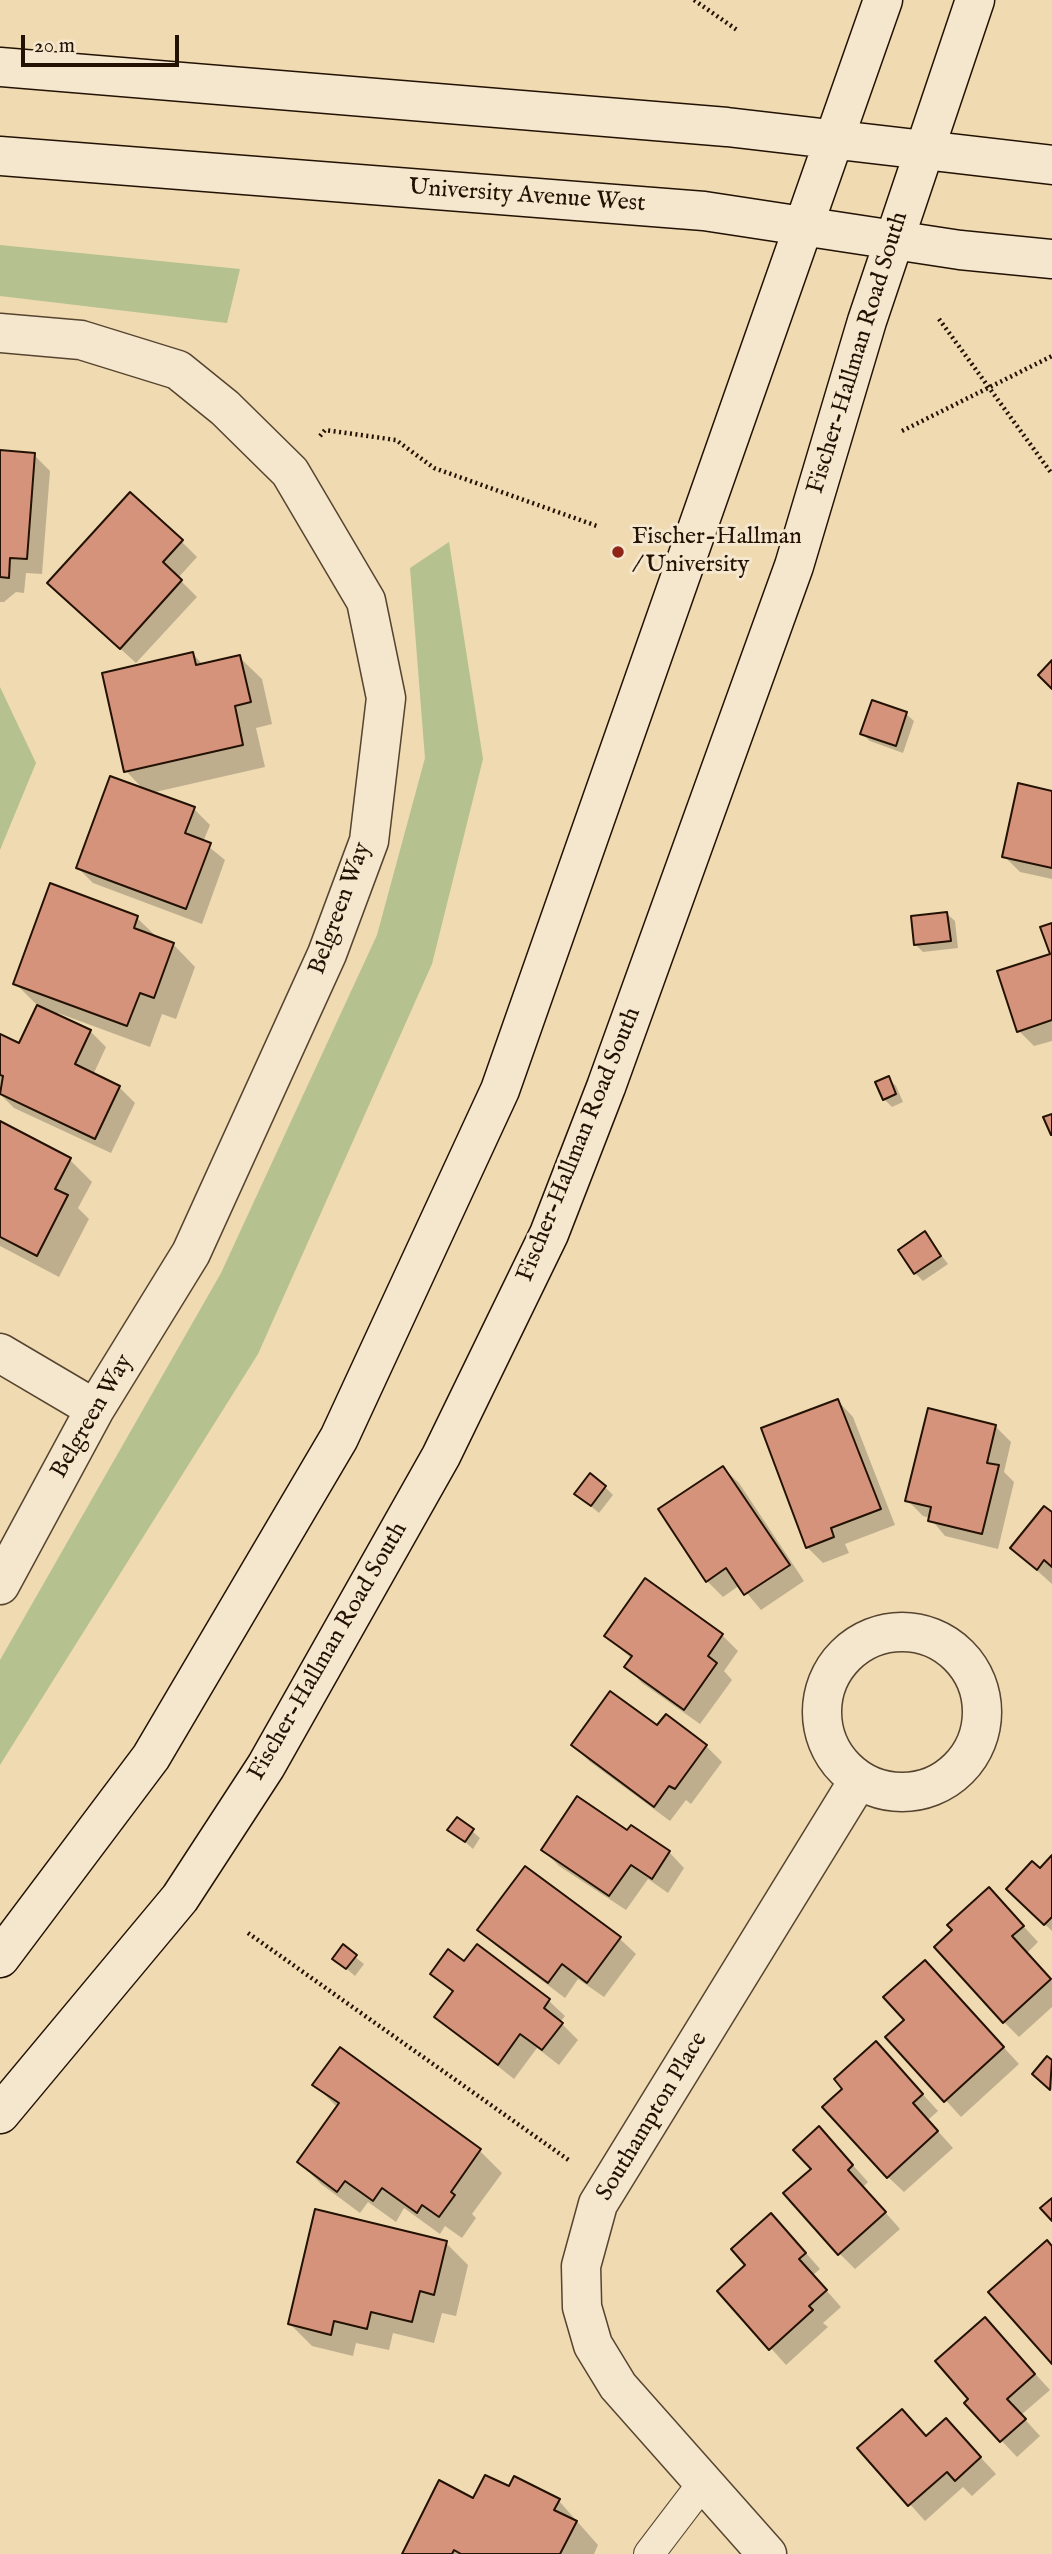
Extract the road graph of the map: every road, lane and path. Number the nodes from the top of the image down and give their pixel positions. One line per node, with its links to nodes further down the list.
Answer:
1 (694, 0): 4 (path)
2 (883, 0): 6 (main road)
3 (975, 0): 7 (main road, Fischer-Hallman Road South)
4 (737, 30)
5 (0, 67): 6 (main road)
6 (832, 139): 7 (main road); 10 (main road)
7 (922, 152): 9 (main road); 11 (main road, Fischer-Hallman Road South)
8 (0, 156): 10 (main road, University Avenue West)
9 (1052, 164)
10 (804, 227): 11 (main road, University Avenue West); 26 (main road)
11 (893, 240): 12 (main road, University Avenue West); 27 (main road, Fischer-Hallman Road South)
12 (1052, 258)
13 (939, 319): 16 (path)
14 (0, 333): 18 (main road, Belgreen Way)
15 (1052, 356): 16 (path)
16 (989, 388): 17 (path); 19 (path)
17 (902, 431)
18 (290, 472): 20 (path); 22 (main road, Belgreen Way)
19 (1052, 474)
20 (597, 526)
21 (0, 1353): 22 (main road)
22 (95, 1409): 23 (main road, Belgreen Way)
23 (0, 1585)
24 (858, 1780): 24 (main road); 28 (main road, Southampton Place)
25 (248, 1933): 28 (path)
26 (0, 1958)
27 (0, 2114)
28 (608, 2188): 29 (main road, Southampton Place)
29 (703, 2483): 30 (lane); 31 (main road, Southampton Place)
30 (649, 2554)
31 (767, 2554)

